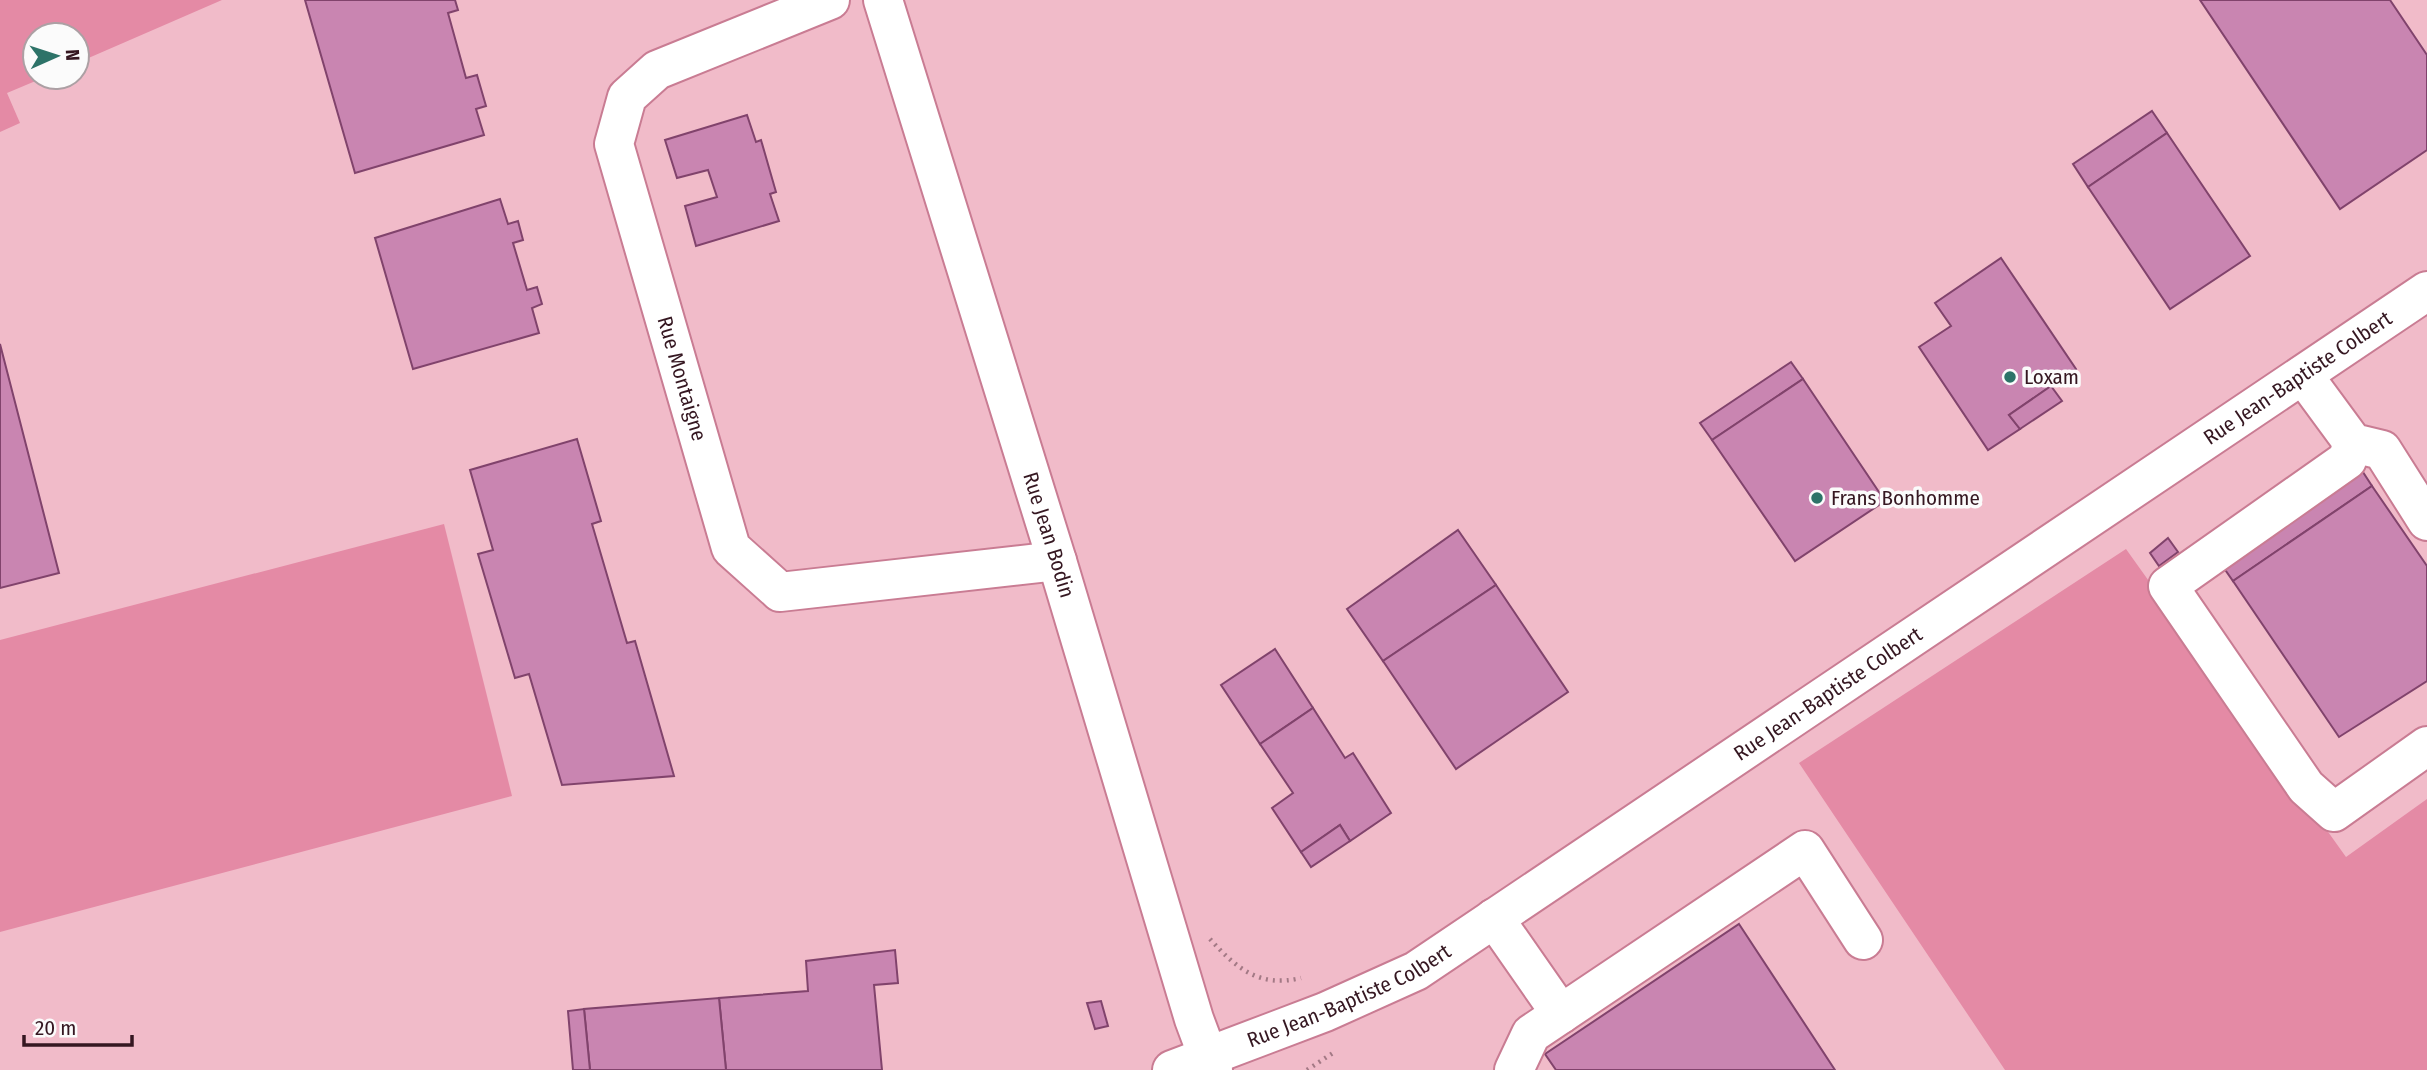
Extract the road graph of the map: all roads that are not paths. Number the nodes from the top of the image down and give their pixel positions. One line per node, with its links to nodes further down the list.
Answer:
1 (830, 0): 7 (street, Rue Montaigne)
2 (883, 0): 7 (street, Rue Jean Bodin)
3 (2427, 291): 4 (street, Rue Jean-Baptiste Colbert)
4 (2303, 375): 5 (street); 9 (street, Rue Jean-Baptiste Colbert)
5 (2353, 443): 6 (street); 8 (street)
6 (2427, 520)
7 (1058, 561): 12 (street, Rue Jean Bodin)
8 (2427, 746)
9 (1494, 918): 11 (street); 12 (street, Rue Jean-Baptiste Colbert)
10 (1863, 940): 11 (street)
11 (1561, 1014): 14 (street)
12 (1210, 1064): 13 (street, Rue Jean-Baptiste Colbert)
13 (1172, 1070)
14 (1514, 1070)

